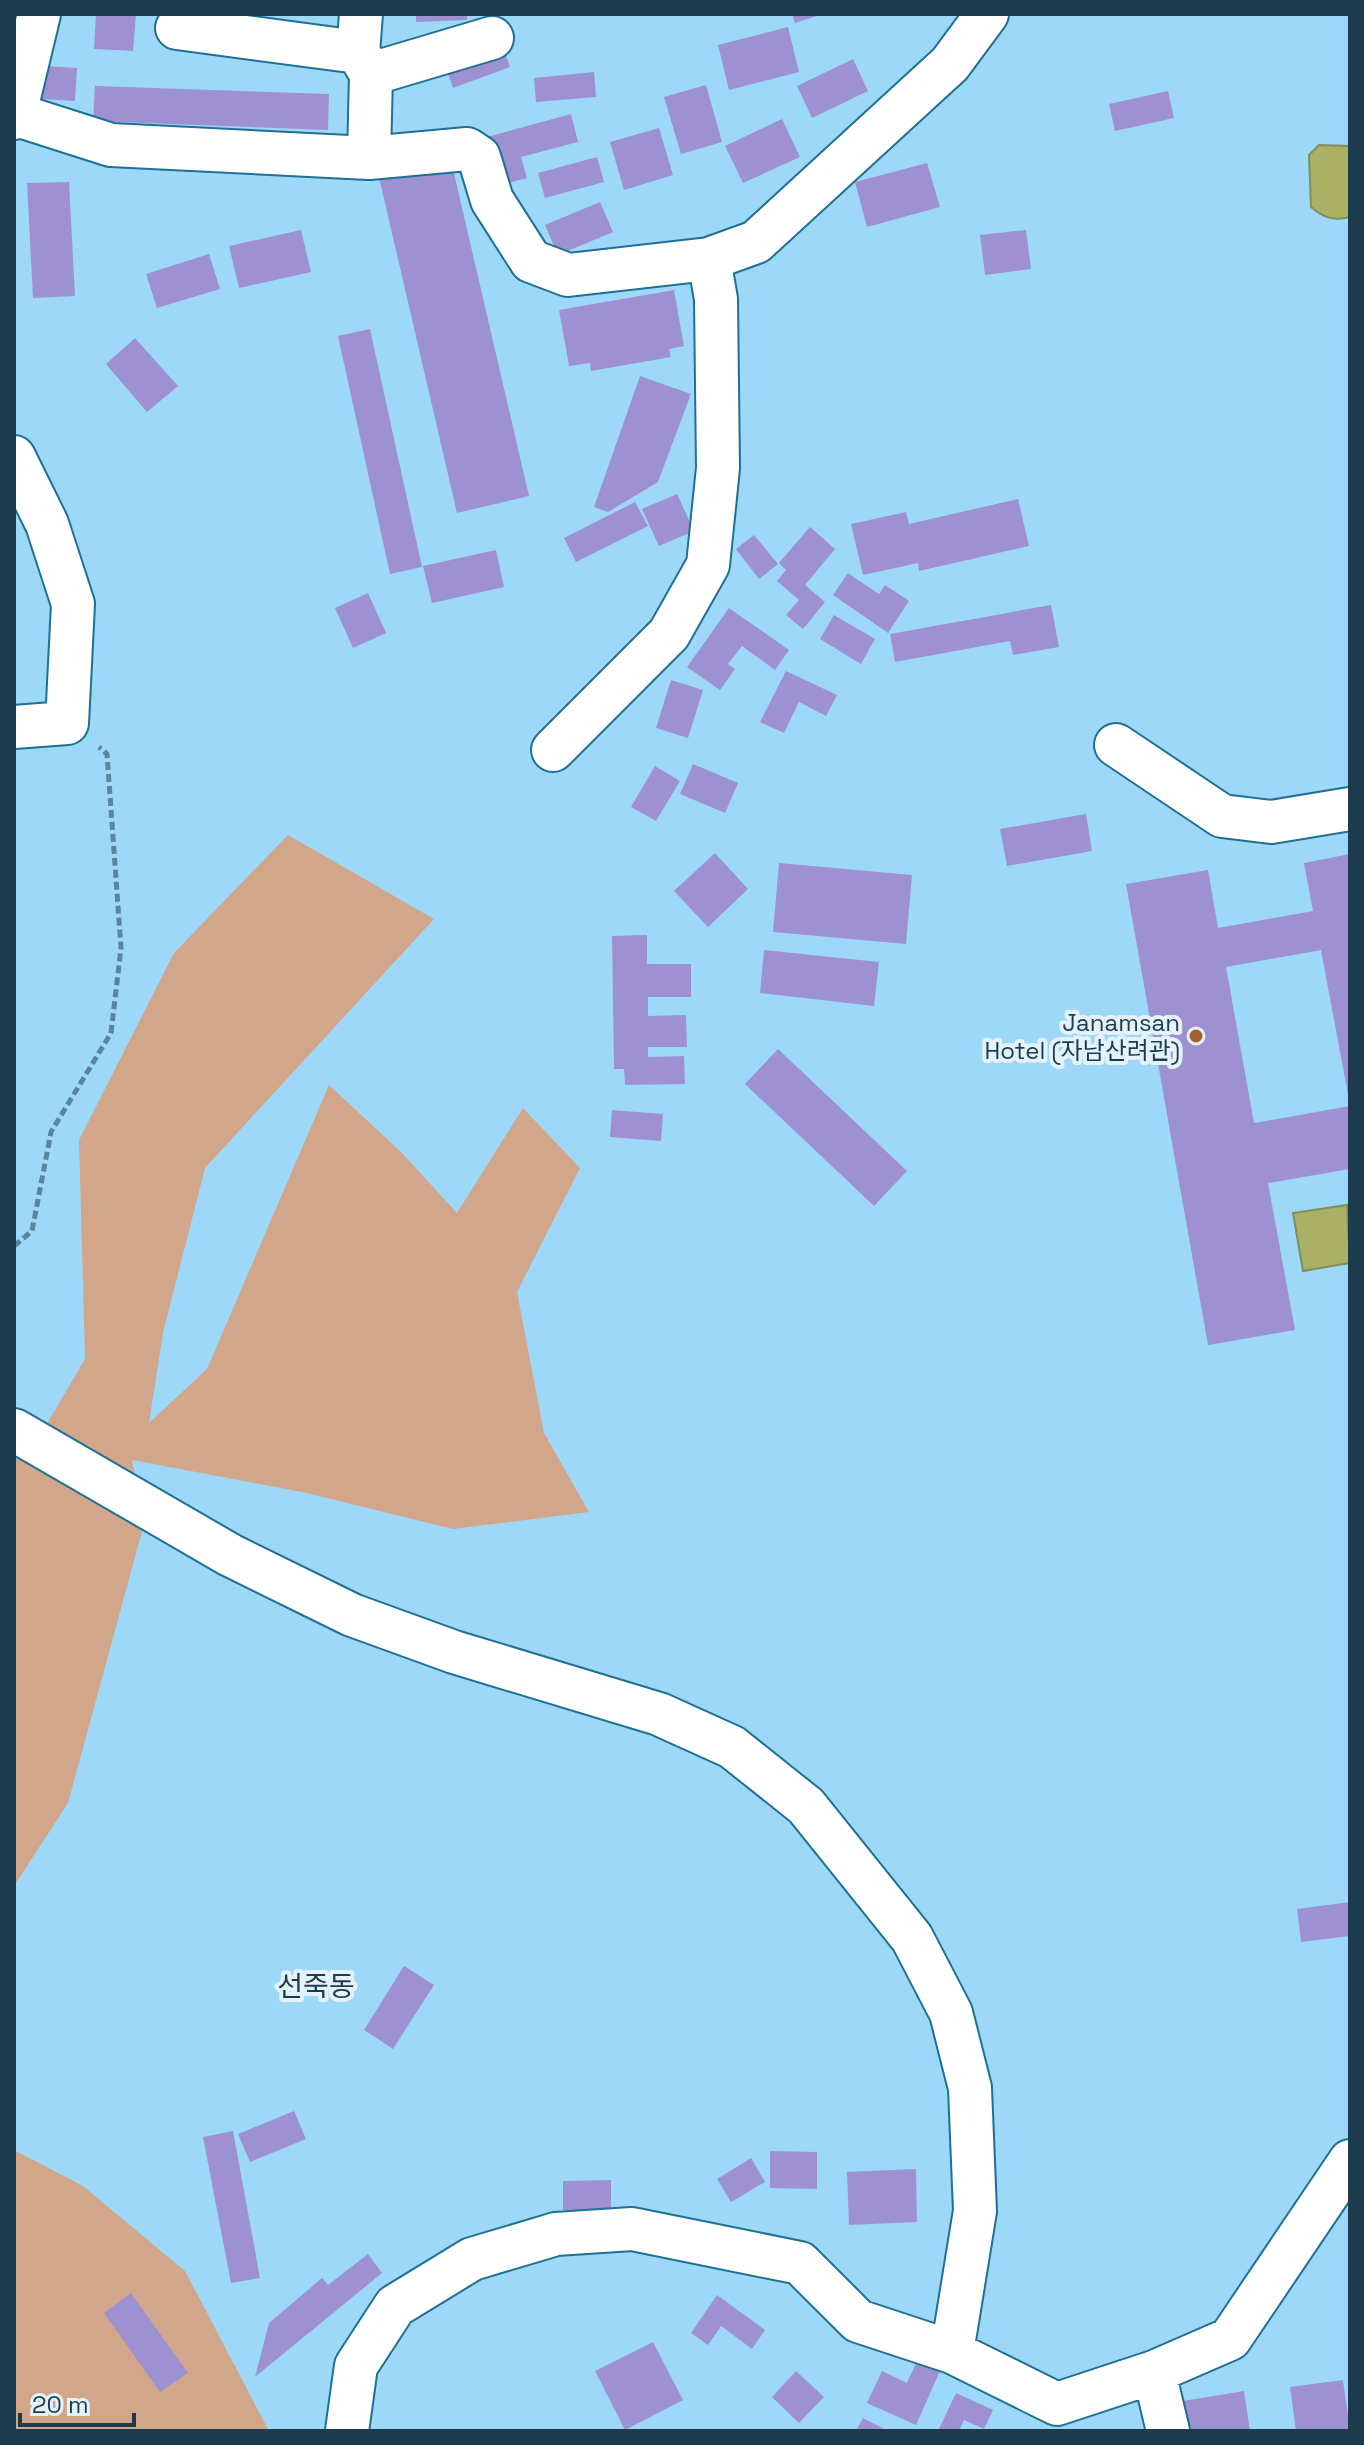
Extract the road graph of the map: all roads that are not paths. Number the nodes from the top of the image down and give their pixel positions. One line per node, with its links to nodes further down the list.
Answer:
1 (39, 14): 6 (street)
2 (987, 14): 8 (street)
3 (177, 28): 5 (street)
4 (492, 38): 5 (street)
5 (363, 47): 7 (street)
6 (15, 115): 7 (street)
7 (369, 158): 8 (street)
8 (709, 259): 12 (street)
9 (14, 457): 10 (street)
10 (14, 727)
11 (1116, 745): 13 (street)
12 (553, 750)
13 (1350, 809)
14 (14, 1430): 16 (street)
15 (1350, 2161): 17 (street)
16 (952, 2352): 17 (street); 18 (street)
17 (1154, 2372): 19 (street)
18 (347, 2431)
19 (1168, 2431)

